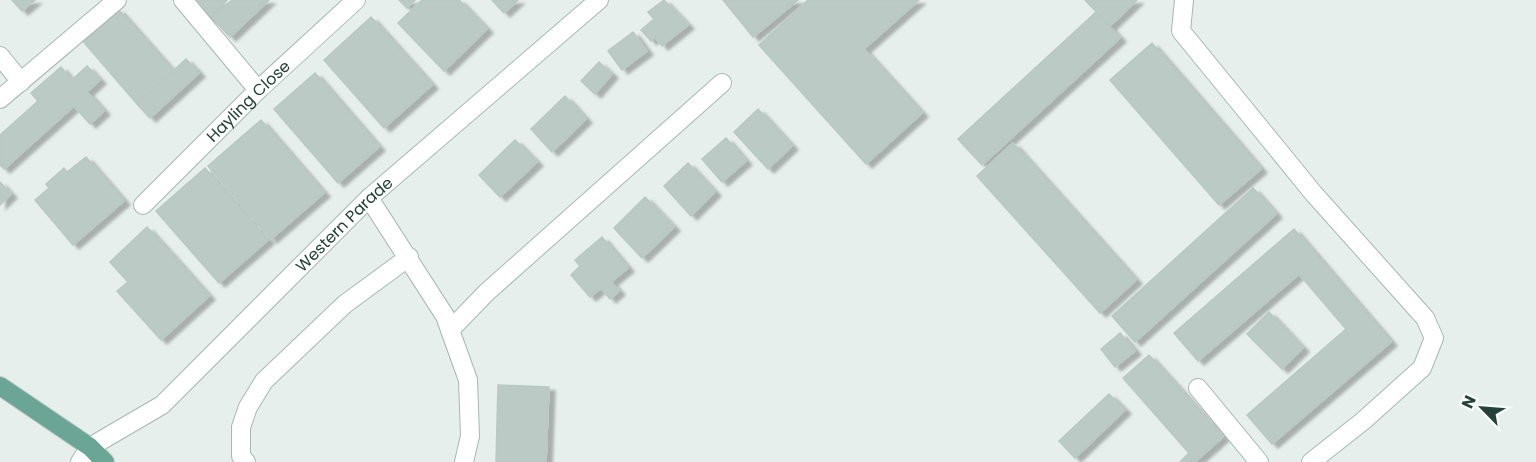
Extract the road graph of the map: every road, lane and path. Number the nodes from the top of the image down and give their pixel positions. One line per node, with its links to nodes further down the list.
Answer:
1 (117, 0): 7 (street)
2 (183, 0): 9 (street)
3 (356, 0): 9 (street, Hayling Close)
4 (599, 0): 11 (street, Western Parade)
5 (1184, 0): 22 (street)
6 (0, 56): 7 (street)
7 (21, 82): 10 (street)
8 (722, 83): 14 (street)
9 (258, 90): 12 (street, Hayling Close)
10 (0, 99)
11 (369, 198): 13 (street); 17 (street, Western Parade)
12 (143, 205)
13 (409, 257): 14 (street); 19 (street)
14 (450, 330): 20 (street)
15 (0, 386): 17 (main road)
16 (1198, 388): 21 (street)
17 (85, 454): 18 (main road)
18 (105, 462)
19 (246, 462)
20 (464, 462)
21 (1258, 462)
22 (1311, 462)

